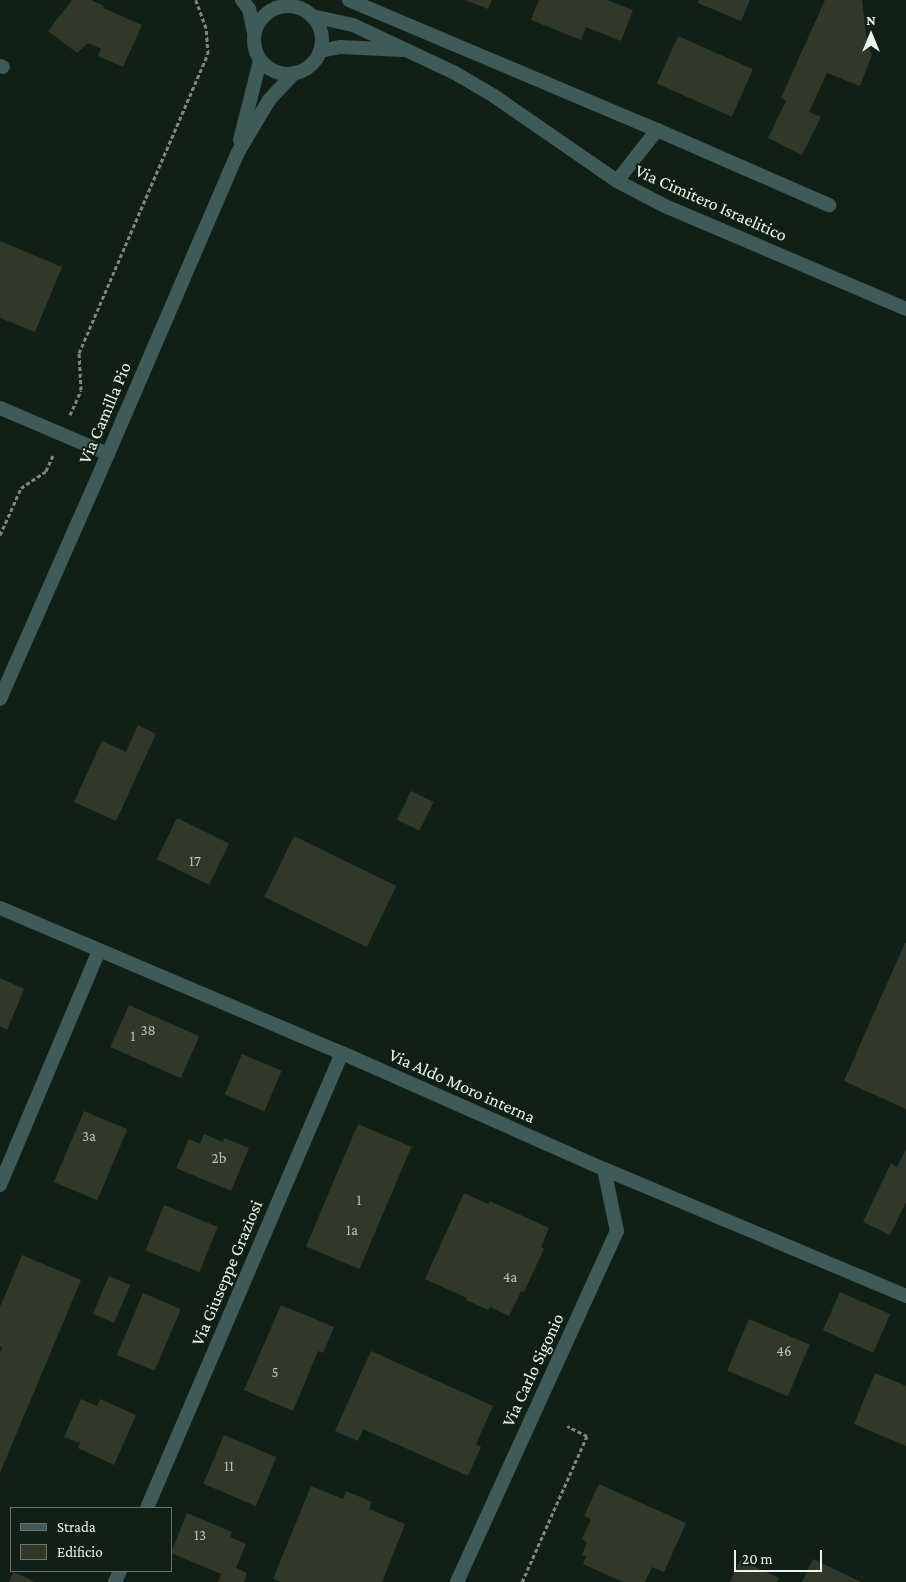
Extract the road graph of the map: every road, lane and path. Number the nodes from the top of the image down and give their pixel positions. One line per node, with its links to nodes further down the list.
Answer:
1 (196, 0): 17 (path)
2 (242, 0): 6 (street)
3 (349, 0): 11 (street)
4 (289, 3): 5 (street); 6 (street)
5 (312, 16): 7 (street, Via Cimitero Israelitico); 8 (street)
6 (254, 33): 9 (street)
7 (409, 50): 8 (street, Via Cimitero Israelitico); 13 (street, Via Cimitero Israelitico)
8 (320, 51): 10 (street)
9 (260, 61): 10 (street); 12 (street, Via Camilla Pio)
10 (294, 73): 12 (street, Via Camilla Pio)
11 (658, 130): 13 (street); 14 (street)
12 (236, 154): 18 (street, Via Camilla Pio)
13 (617, 181): 15 (street, Via Cimitero Israelitico)
14 (829, 205)
15 (906, 309)
16 (0, 408): 17 (street)
17 (62, 434): 18 (street); 19 (path)
18 (108, 454): 20 (street, Via Camilla Pio)
19 (0, 535)
20 (3, 688): 21 (street, Via Camilla Pio)
21 (0, 699)
22 (1, 908): 23 (street, Via Aldo Moro interna)
23 (99, 951): 24 (street, Via Aldo Moro interna); 26 (street)
24 (342, 1053): 25 (street, Via Aldo Moro interna); 29 (street, Via Giuseppe Graziosi)
25 (604, 1169): 27 (street, Via Aldo Moro interna); 30 (street, Via Carlo Sigonio)
26 (0, 1185)
27 (906, 1296)
28 (567, 1426): 31 (path)
29 (147, 1507)
30 (457, 1582)
31 (522, 1582)

